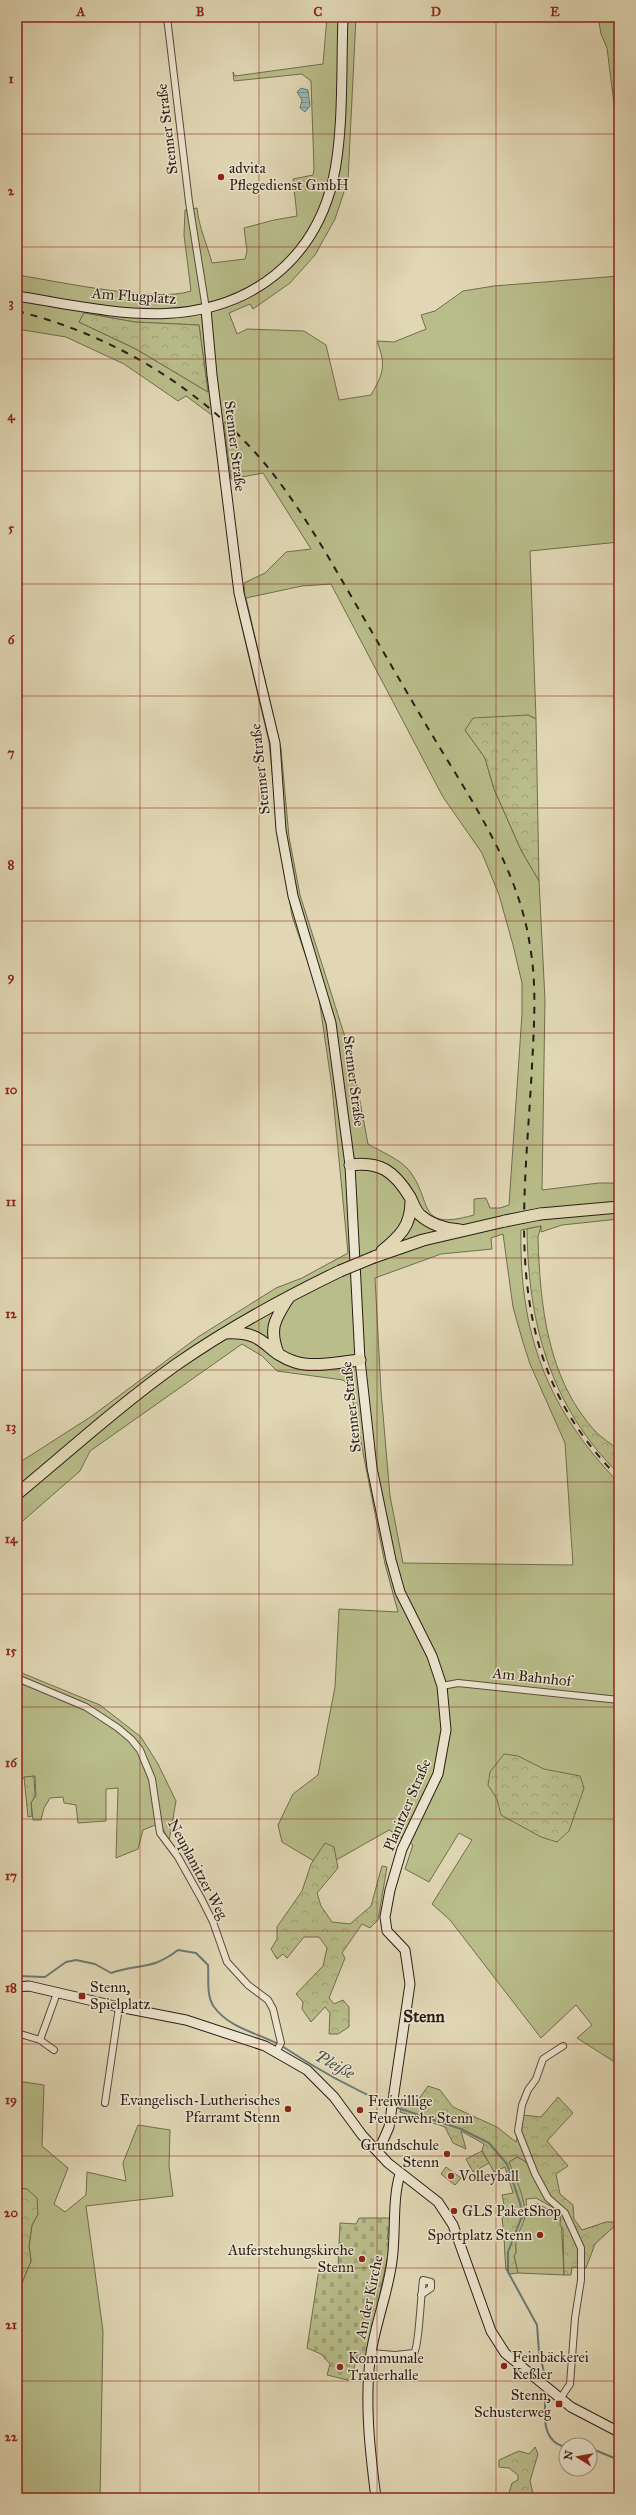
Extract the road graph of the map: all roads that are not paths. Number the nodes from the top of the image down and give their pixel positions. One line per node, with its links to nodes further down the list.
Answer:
1 (167, 17): 4 (street, Stenner Straße)
2 (343, 17): 4 (street, Am Flugplatz)
3 (17, 296): 4 (street, Am Flugplatz)
4 (206, 310): 5 (street, Stenner Straße)
5 (350, 1165): 6 (highway); 13 (street, Stenner Straße)
6 (411, 1199): 8 (highway); 9 (highway)
7 (619, 1207): 8 (highway, bridge)
8 (460, 1230): 9 (highway)
9 (376, 1256): 10 (highway, bridge)
10 (290, 1296): 11 (highway); 12 (highway)
11 (223, 1334): 12 (highway); 15 (highway)
12 (278, 1353): 13 (highway)
13 (360, 1360): 14 (street, Stenner Straße)
14 (372, 1468): 17 (street, Planitzer Straße)
15 (17, 1494)
16 (17, 1678): 26 (street, Neuplanitzer Weg)
17 (442, 1686): 18 (street, Am Bahnhof); 28 (street, Planitzer Straße)
18 (619, 1700)
19 (17, 1987): 20 (street)
20 (57, 1993): 21 (street); 23 (street)
21 (118, 2007): 26 (street); 27 (street)
22 (17, 2033): 23 (street)
23 (40, 2040): 25 (street)
24 (563, 2046): 32 (street)
25 (54, 2050)
26 (276, 2052): 28 (street)
27 (105, 2103)
28 (378, 2152): 29 (street)
29 (400, 2174): 31 (street, An der Kirche); 32 (street)
30 (421, 2295): 31 (street)
31 (371, 2353): 34 (street, An der Kirche)
32 (560, 2400): 33 (street)
33 (619, 2432)
34 (376, 2498)

